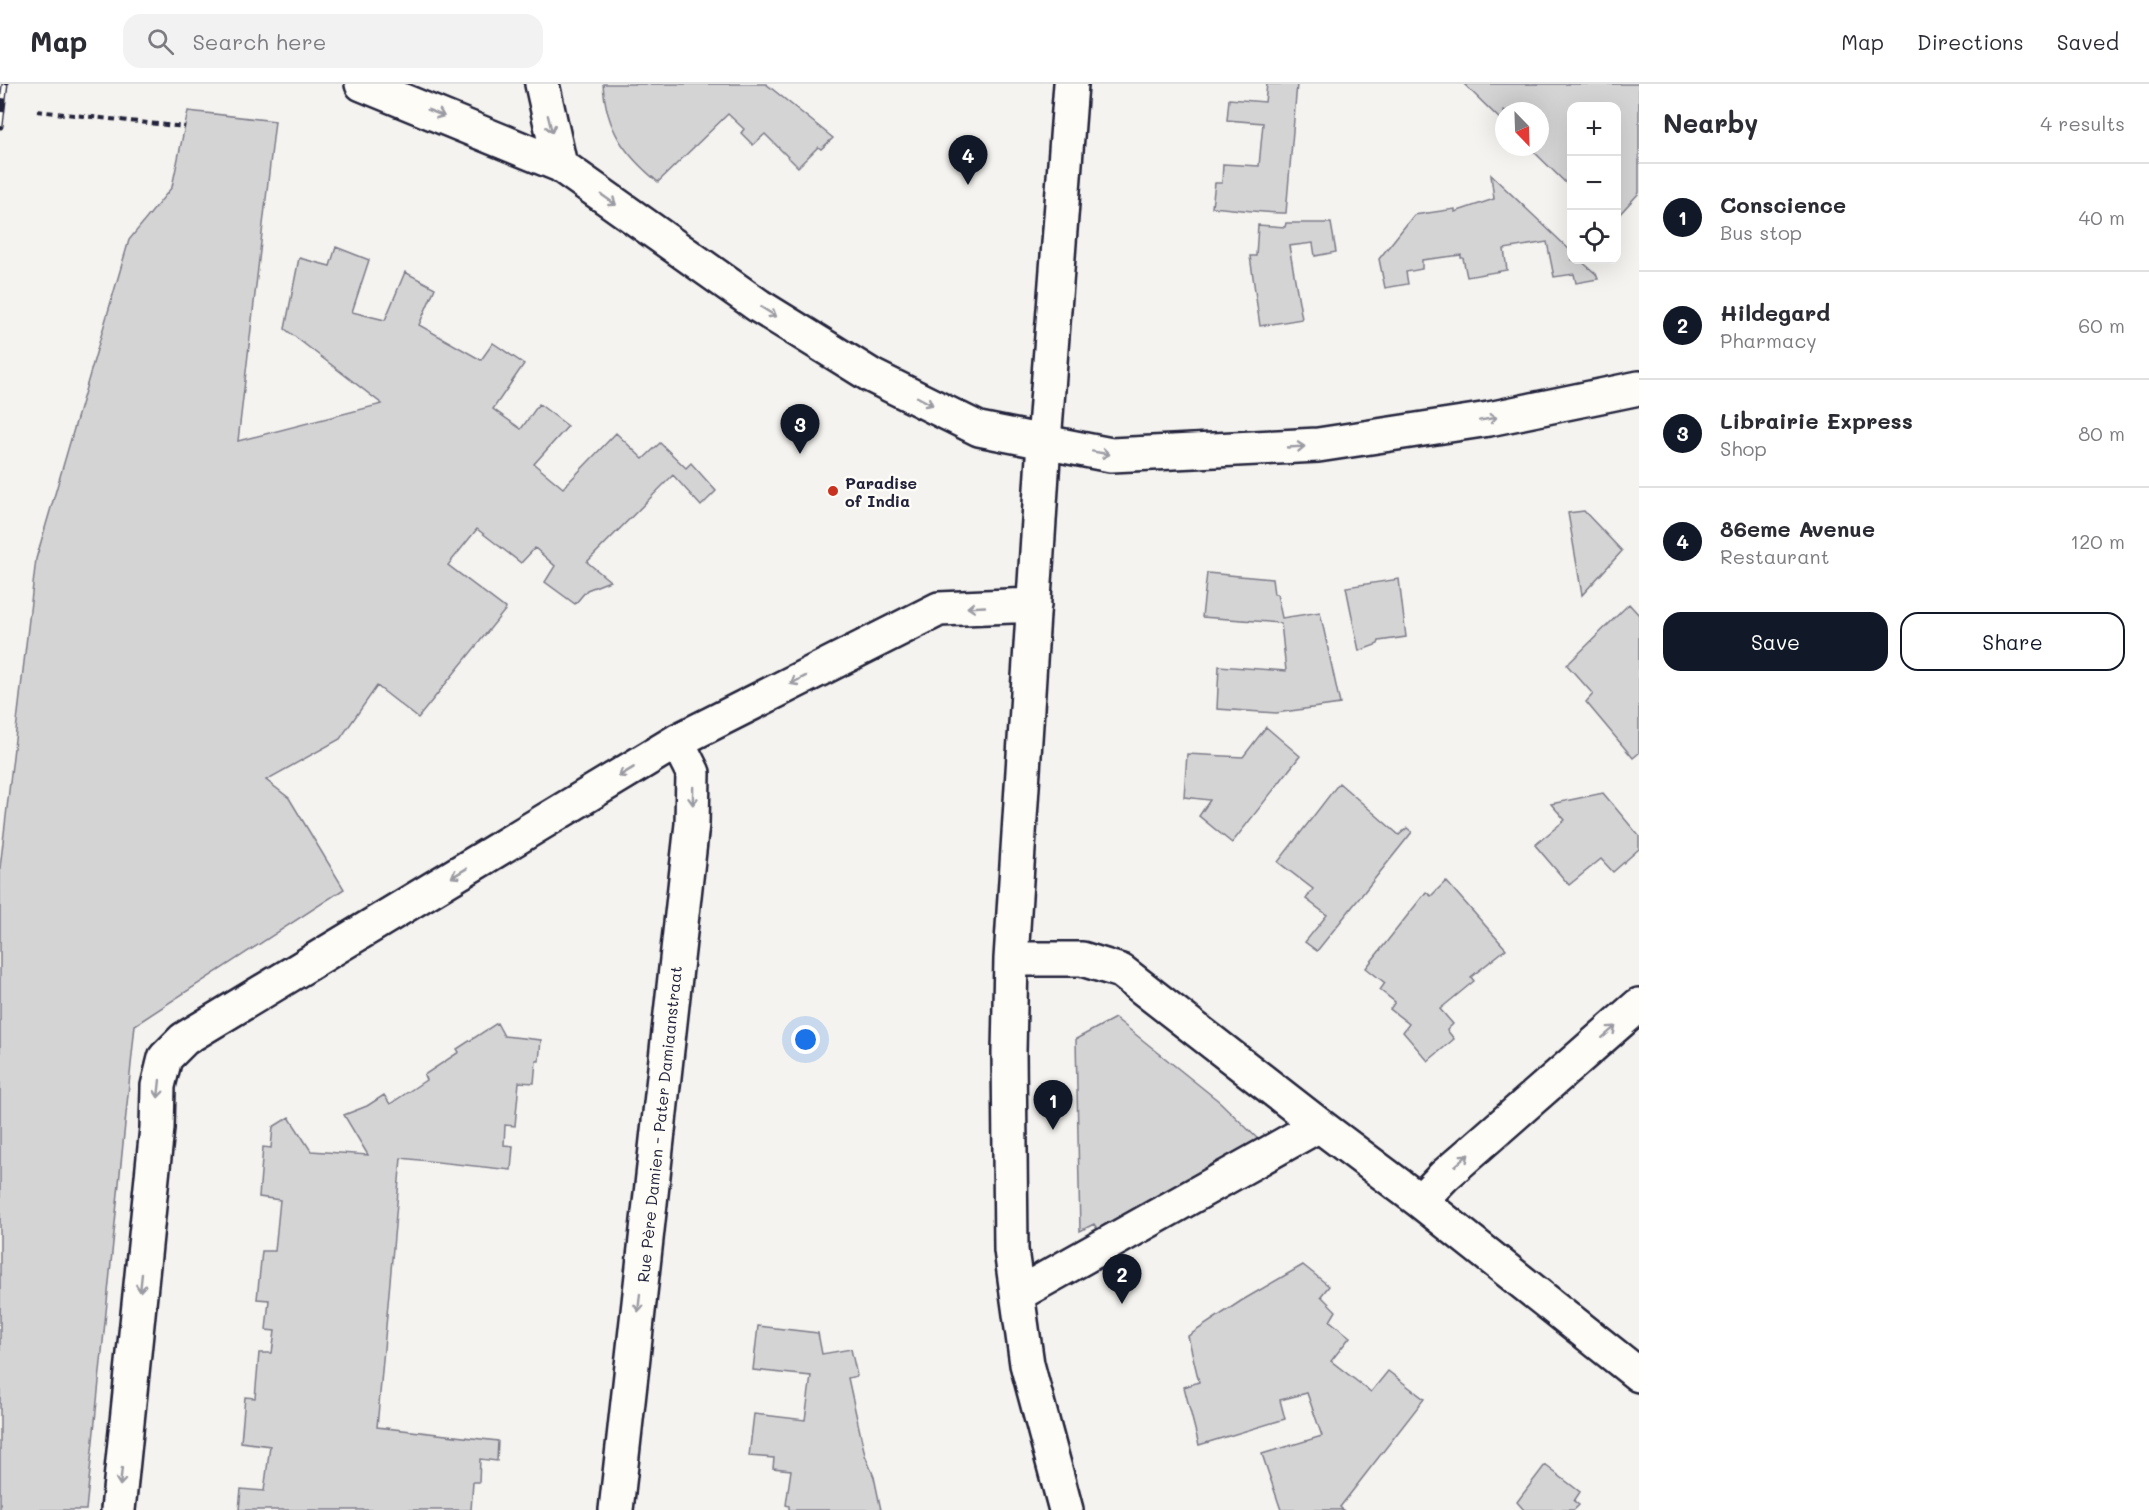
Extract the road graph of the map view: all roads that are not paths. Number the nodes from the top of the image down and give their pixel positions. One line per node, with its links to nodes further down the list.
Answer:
1 (362, 84): 4 (street, one-way to 4)
2 (542, 84): 4 (street, one-way to 4)
3 (1071, 84): 6 (street)
4 (560, 165): 6 (street, one-way to 6)
5 (1639, 388): 6 (street, one-way to 5)
6 (1044, 442): 7 (street)
7 (1034, 604): 8 (street, one-way to 8); 9 (street)
8 (677, 741): 15 (street, one-way to 15); 16 (street, Rue Père Damien - Pater Damiaanstraat, one-way to 16)
9 (1011, 959): 11 (street); 13 (street)
10 (1639, 1005): 12 (street, one-way to 10)
11 (1319, 1125): 12 (street); 13 (street)
12 (1420, 1201): 14 (street)
13 (1018, 1294): 17 (street)
14 (1639, 1375)
15 (118, 1510)
16 (616, 1510)
17 (1066, 1510)

